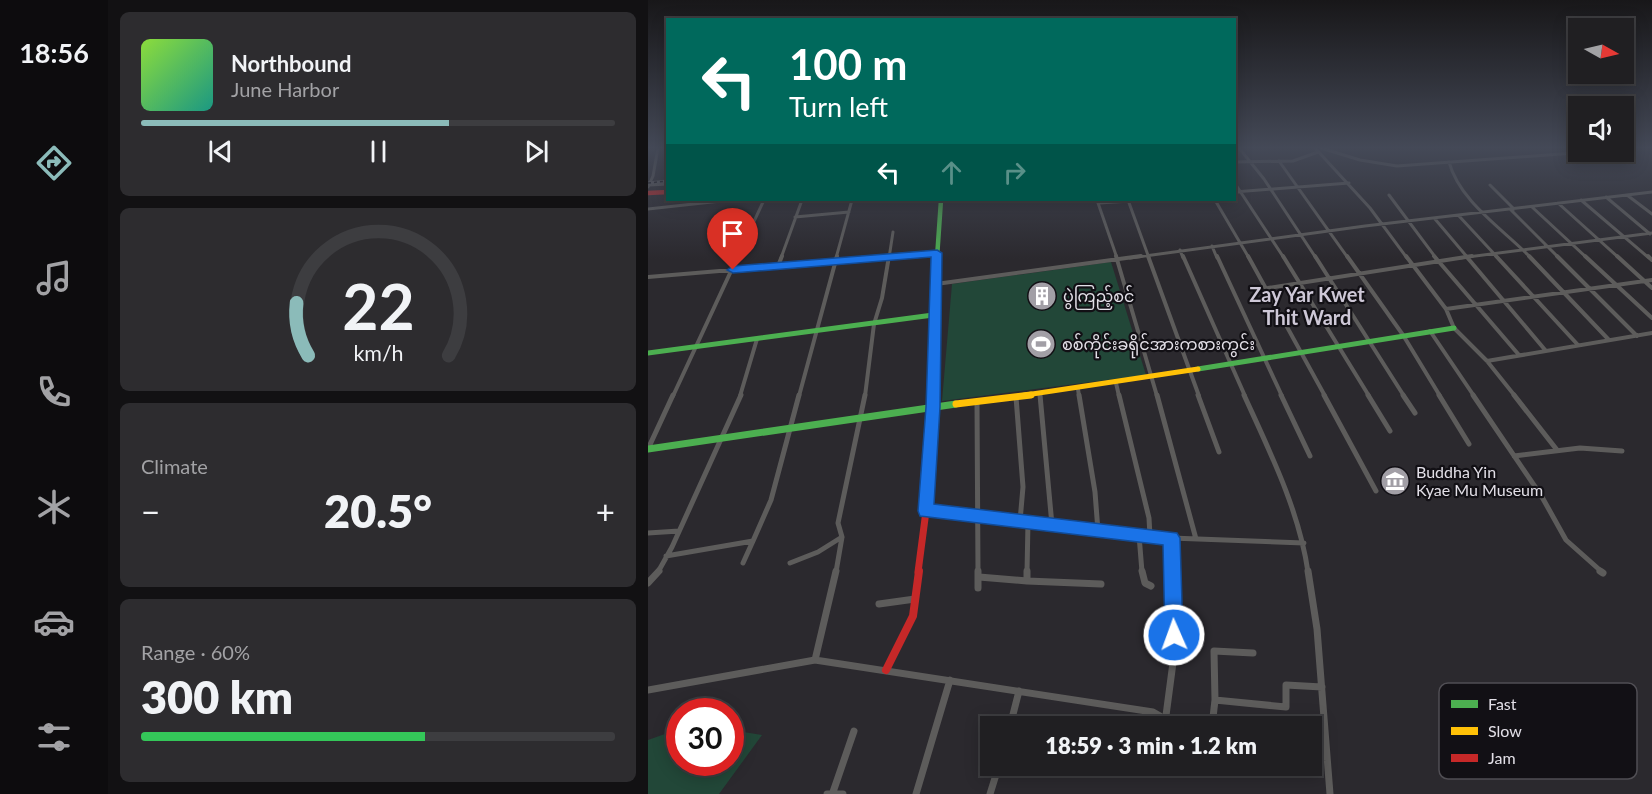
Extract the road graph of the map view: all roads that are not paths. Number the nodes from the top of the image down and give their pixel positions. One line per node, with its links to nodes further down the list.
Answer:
1 (1236, 185): 12 (street)
2 (1268, 185): 9 (street)
3 (1297, 185): 8 (street)
4 (1328, 185): 8 (street)
5 (1351, 185): 38 (street)
6 (1460, 185): 32 (street)
7 (1490, 185): 30 (street)
8 (1299, 188): 9 (street); 39 (street)
9 (1271, 189): 12 (street); 41 (street)
10 (666, 192): 14 (main road)
11 (1236, 192): 12 (street)
12 (1240, 192): 44 (street)
13 (1652, 192): 16 (street)
14 (648, 193)
15 (1389, 195): 37 (street)
16 (1628, 195): 17 (street); 33 (street)
17 (1606, 197): 18 (street); 42 (street)
18 (1581, 200): 27 (street); 43 (street)
19 (721, 201): 29 (street)
20 (764, 201): 63 (street)
21 (802, 201): 35 (street)
22 (852, 201): 31 (street)
23 (941, 201): 52 (main road)
24 (1098, 201): 57 (street)
25 (1129, 201): 53 (street)
26 (1216, 201): 46 (street)
27 (1558, 203): 28 (street); 45 (street)
28 (1532, 207): 30 (street); 47 (street)
29 (648, 209)
30 (1512, 209): 32 (street); 49 (street)
31 (849, 212): 35 (street); 60 (street)
32 (1485, 213): 34 (street); 51 (street)
33 (1652, 214)
34 (1459, 216): 36 (street); 54 (street)
35 (795, 217): 62 (street)
36 (1435, 219): 37 (street); 56 (street)
37 (1410, 222): 38 (street); 59 (street)
38 (1383, 225): 39 (street); 61 (street)
39 (1331, 231): 41 (street); 64 (street)
40 (893, 232): 55 (street)
41 (1301, 234): 44 (street); 66 (street)
42 (1651, 234): 43 (street)
43 (1623, 236): 45 (street); 58 (street)
44 (1272, 238): 46 (street); 69 (street)
45 (1598, 240): 47 (street); 68 (street)
46 (1241, 242): 48 (street); 72 (street)
47 (1572, 243): 49 (street); 71 (street)
48 (1212, 246): 50 (street); 99 (street)
49 (1549, 246): 51 (street); 74 (street)
50 (1180, 250): 53 (street); 101 (street)
51 (1523, 250): 54 (street); 75 (street)
52 (937, 253): 55 (street); 70 (main road)
53 (1150, 254): 57 (street); 102 (street)
54 (1493, 254): 56 (street); 76 (street)
55 (888, 257): 60 (street); 82 (street)
56 (1468, 257): 59 (street); 77 (street)
57 (1116, 259): 70 (street); 103 (street)
58 (1652, 260)
59 (1438, 261): 61 (street); 78 (street)
60 (834, 262): 62 (street); 84 (street)
61 (1412, 264): 64 (street); 79 (street)
62 (778, 266): 63 (street)
63 (733, 270): 65 (street); 94 (street)
64 (1359, 273): 66 (street); 87 (street)
65 (648, 277)
66 (1329, 278): 69 (street); 91 (street)
67 (1652, 280): 68 (street)
68 (1645, 281): 71 (street); 73 (street)
69 (1299, 282): 72 (street); 93 (street)
70 (936, 284): 80 (main road)
71 (1616, 285): 74 (street); 81 (street)
72 (1268, 288): 97 (street)
73 (1652, 288)
74 (1590, 289): 75 (street); 88 (street)
75 (1564, 293): 76 (street); 90 (street)
76 (1534, 297): 77 (street); 92 (street)
77 (1503, 301): 78 (street); 95 (street)
78 (1475, 305): 79 (street); 98 (street)
79 (1446, 309): 83 (street)
80 (933, 315): 82 (main road); 109 (main road)
81 (1652, 318)
82 (874, 324): 84 (main road); 111 (street)
83 (1454, 328): 85 (main road); 100 (street)
84 (817, 332): 89 (main road); 112 (street)
85 (1430, 332): 87 (main road); 121 (street)
86 (1652, 333): 88 (street)
87 (1403, 335): 91 (main road); 115 (street)
88 (1637, 336): 90 (street)
89 (757, 339): 94 (main road); 114 (street)
90 (1609, 340): 92 (street)
91 (1370, 341): 93 (main road); 110 (street)
92 (1578, 345): 95 (street)
93 (1339, 347): 97 (main road); 113 (street)
94 (695, 348): 96 (main road); 116 (street)
95 (1546, 351): 98 (street)
96 (648, 353)
97 (1301, 354): 99 (main road); 122 (street)
98 (1519, 355): 100 (street)
99 (1266, 359): 101 (main road); 120 (street)
100 (1487, 360): 117 (street)
101 (1231, 365): 102 (main road); 137 (street)
102 (1190, 372): 103 (main road); 118 (street)
103 (1152, 378): 104 (main road); 135 (street)
104 (1116, 383): 105 (main road); 132 (street)
105 (1078, 389): 106 (main road); 129 (street)
106 (1040, 394): 107 (main road); 127 (street)
107 (1016, 397): 108 (main road); 125 (street)
108 (977, 402): 109 (main road); 124 (street)
109 (933, 407): 111 (main road); 123 (main road)
110 (1415, 413)
111 (862, 417): 112 (main road); 133 (street)
112 (790, 428): 114 (main road); 136 (street)
113 (1390, 431)
114 (722, 437): 116 (main road); 128 (street)
115 (1468, 444)
116 (648, 449)
117 (1557, 450): 119 (street); 121 (street)
118 (1219, 452)
119 (1622, 452)
120 (1310, 456)
121 (1514, 456): 141 (street)
122 (1376, 491)
123 (926, 511): 124 (street); 148 (main road)
124 (978, 517): 125 (street); 142 (street)
125 (1020, 521): 126 (street)
126 (1028, 522): 127 (street); 143 (street)
127 (1052, 525): 129 (street)
128 (679, 531): 130 (street); 138 (street)
129 (1098, 531): 131 (street)
130 (648, 533)
131 (1140, 535): 132 (street); 146 (street)
132 (1150, 536): 134 (street)
133 (842, 537): 140 (street); 153 (street)
134 (1171, 538): 135 (street); 150 (street)
135 (1196, 539): 137 (street)
136 (753, 541): 138 (street); 139 (street)
137 (1304, 543): 156 (street)
138 (666, 556): 144 (street)
139 (743, 563)
140 (790, 563)
141 (1603, 573)
142 (979, 577): 143 (street); 147 (street)
143 (1027, 581): 145 (street)
144 (648, 583)
145 (1101, 584)
146 (1151, 586)
147 (978, 588)
148 (915, 599): 149 (street); 154 (main road)
149 (879, 604)
150 (1174, 635)
151 (1253, 653): 159 (street)
152 (1174, 655): 162 (street)
153 (815, 660): 154 (street); 157 (street)
154 (886, 670): 155 (street)
155 (950, 680): 158 (street); 170 (street)
156 (1322, 687): 159 (street); 166 (street)
157 (648, 690)
158 (1019, 691): 160 (street); 161 (street)
159 (1215, 700): 163 (street)
160 (1013, 716)
161 (1160, 716)
162 (1166, 716)
163 (1213, 716)
164 (854, 731): 168 (street)
165 (1322, 757): 166 (street)
166 (1327, 757): 172 (street)
167 (996, 776): 171 (street)
168 (830, 793): 169 (street)
169 (843, 794)
170 (916, 794)
171 (990, 794)
172 (1330, 794)

